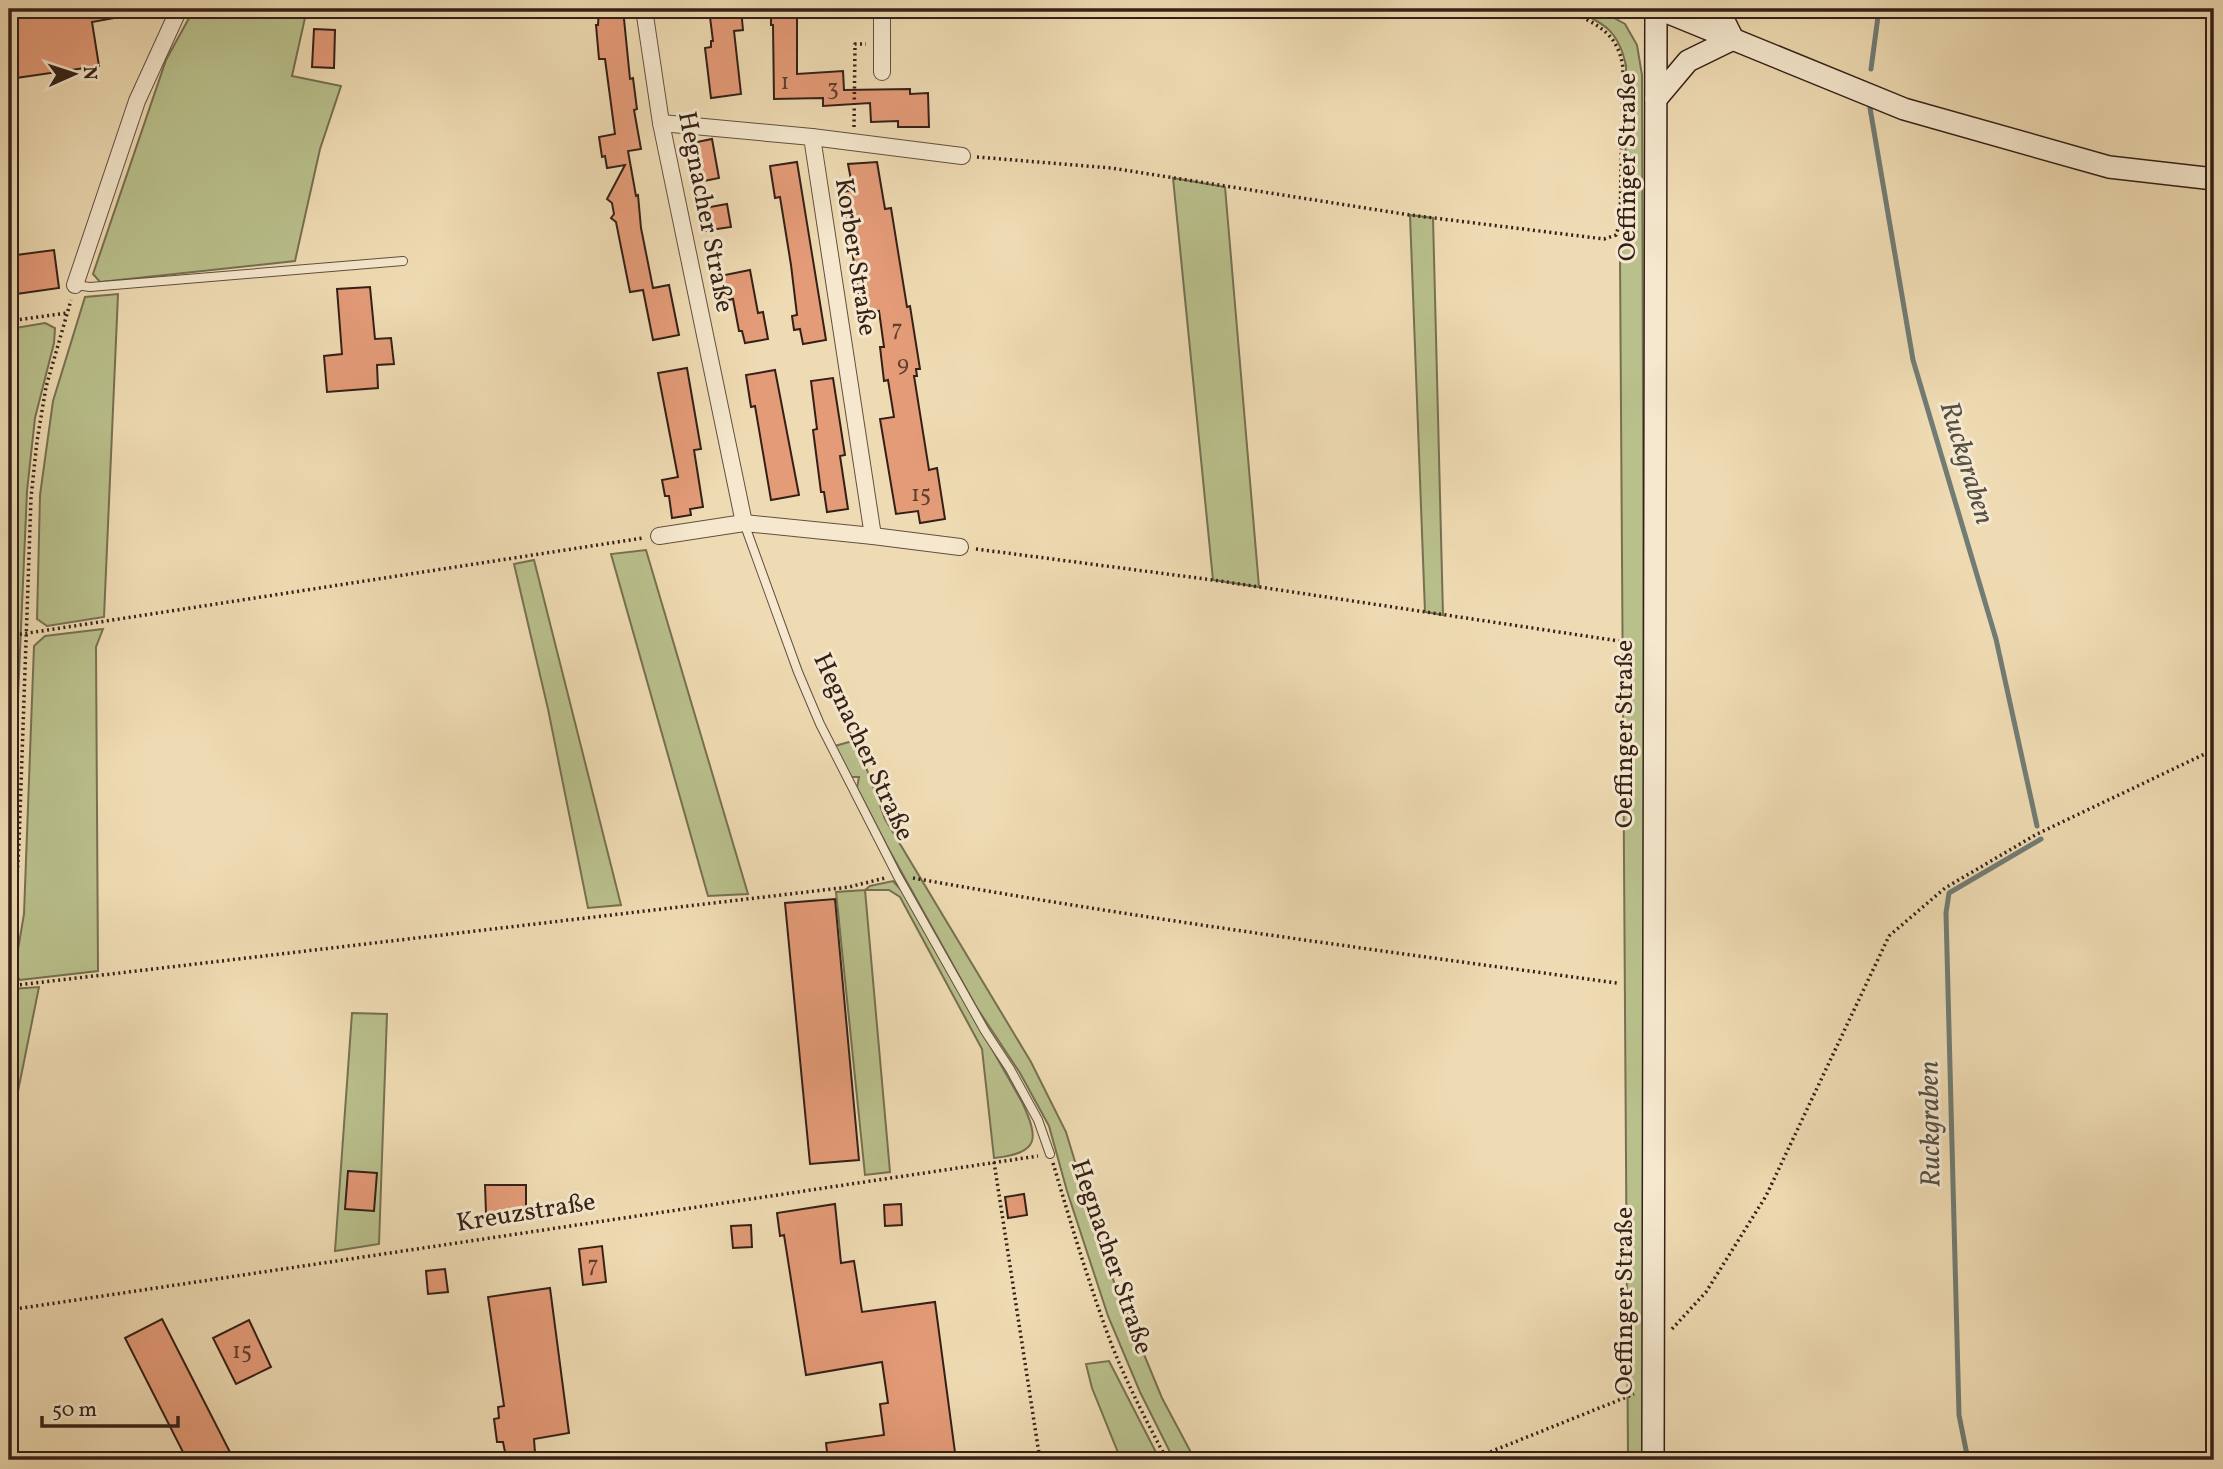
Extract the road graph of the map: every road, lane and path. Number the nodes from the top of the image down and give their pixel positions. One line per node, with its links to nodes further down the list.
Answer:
1 (179, 9): 17 (street)
2 (644, 9): 11 (street, Hegnacher Straße)
3 (882, 9): 8 (street)
4 (1566, 9): 14 (path)
5 (1657, 9): 7 (main road); 10 (main road, Oeffinger Straße)
6 (1715, 9): 7 (main road)
7 (1733, 39): 10 (main road); 15 (main road)
8 (882, 44): 9 (street); 13 (path)
9 (882, 72)
10 (1656, 99): 36 (main road, Oeffinger Straße)
11 (661, 123): 12 (street); 20 (street, Hegnacher Straße)
12 (812, 137): 13 (street); 22 (street, Korber Straße)
13 (853, 142): 14 (street)
14 (962, 156)
15 (2214, 178)
16 (403, 261): 17 (lane)
17 (75, 285): 18 (path)
18 (67, 313): 19 (path); 24 (path)
19 (9, 321)
20 (744, 523): 21 (street); 22 (street); 29 (lane, Hegnacher Straße)
21 (659, 536): 24 (path)
22 (873, 536): 23 (street)
23 (960, 547): 26 (path)
24 (28, 632): 25 (path); 30 (path)
25 (9, 636)
26 (1619, 641)
27 (2213, 748): 28 (path); 36 (path)
28 (2214, 757)
29 (897, 875): 31 (path); 32 (path); 33 (lane, Hegnacher Straße)
30 (9, 955)
31 (1617, 983)
32 (9, 986)
33 (1050, 1154): 34 (path, Kreuzstraße); 39 (path, Hegnacher Straße)
34 (994, 1162): 35 (path, Kreuzstraße); 38 (path)
35 (9, 1310)
36 (1652, 1351): 37 (main road, Oeffinger Straße)
37 (1653, 1387): 40 (path); 41 (main road, Oeffinger Straße)
38 (1040, 1460)
39 (1167, 1460)
40 (1470, 1460)
41 (1653, 1460)

